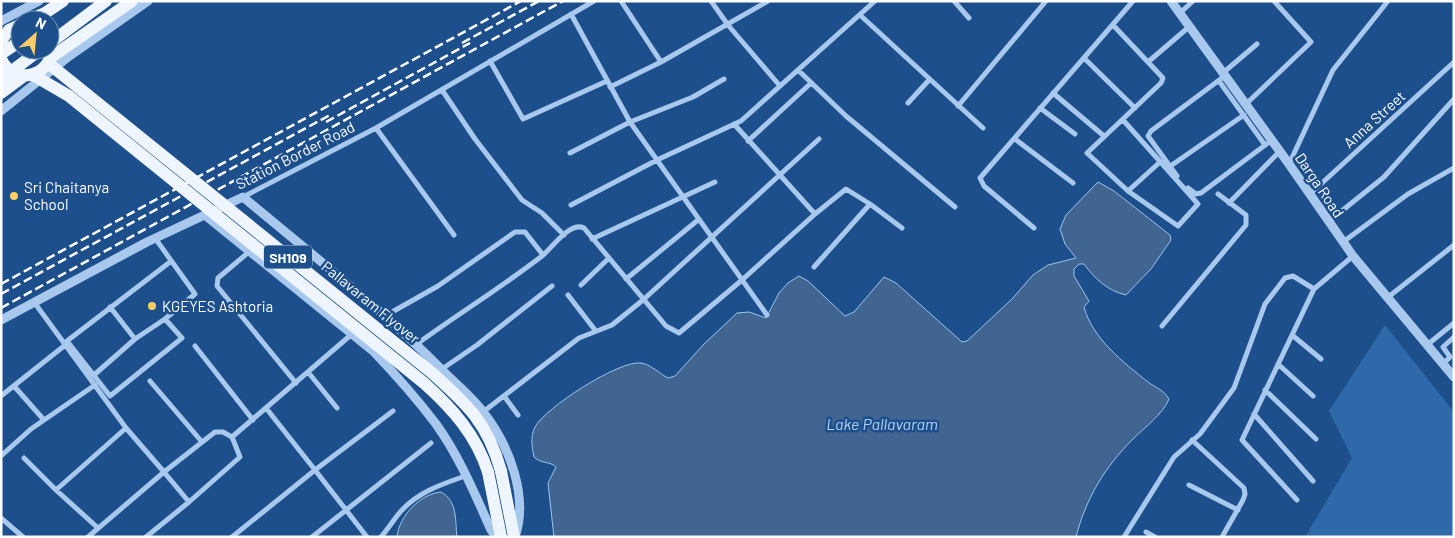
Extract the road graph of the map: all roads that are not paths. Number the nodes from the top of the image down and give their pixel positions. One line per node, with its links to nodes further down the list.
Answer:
1 (39, 1): 25 (street)
2 (62, 1): 19 (main road)
3 (74, 1): 20 (main road)
4 (106, 1): 30 (main road)
5 (132, 1): 33 (main road)
6 (148, 1): 45 (street)
7 (594, 1): 22 (street, Station Border Road)
8 (621, 1): 40 (street)
9 (711, 1): 26 (street)
10 (768, 1): 26 (street)
11 (875, 1): 23 (street)
12 (954, 1): 24 (street)
13 (1046, 1): 59 (street)
14 (1133, 1): 27 (street)
15 (1171, 1): 21 (street, Darga Road)
16 (1193, 1): 21 (street)
17 (1274, 1): 58 (street)
18 (1388, 1): 79 (street)
19 (49, 10)
20 (60, 11)
21 (1180, 13): 28 (street, Darga Road)
22 (571, 14): 39 (street, Station Border Road); 49 (street)
23 (860, 16): 43 (street); 48 (street)
24 (969, 18)
25 (1, 21)
26 (728, 25): 40 (street); 51 (street)
27 (1113, 25): 34 (street); 41 (street)
28 (1190, 26): 41 (street); 44 (street, Darga Road)
29 (10, 31): 31 (main road)
30 (60, 35)
31 (1, 40)
32 (1258, 44): 44 (street)
33 (60, 48)
34 (1084, 58): 55 (street); 61 (street)
35 (1, 59): 45 (main road, Pallavaram Flyover, bridge)
36 (40, 60): 46 (main road)
37 (45, 60): 45 (main road, bridge)
38 (50, 60): 170 (main road, Pallavaram Flyover / SH109, bridge)
39 (490, 62): 49 (street); 53 (street, Station Border Road)
40 (661, 62): 52 (street)
41 (1148, 62): 61 (street)
42 (1454, 62): 87 (street, Anna Street)
43 (798, 70): 50 (street); 51 (street)
44 (1223, 76): 58 (street, Darga Road); 63 (street); 80 (street)
45 (33, 77): 54 (main road); 62 (street); 170 (main road, Pallavaram Flyover / SH109, bridge)
46 (1, 79)
47 (724, 79): 65 (street)
48 (929, 80): 57 (street); 59 (street)
49 (607, 81): 52 (street)
50 (811, 83): 73 (street); 93 (street)
51 (780, 86): 66 (street)
52 (610, 87): 65 (street)
53 (442, 90): 67 (street, Station Border Road); 100 (street)
54 (1, 93)
55 (1053, 93): 60 (street); 70 (street)
56 (1454, 100): 97 (street)
57 (908, 103)
58 (1246, 104): 74 (street, Darga Road)
59 (958, 106): 68 (street)
60 (1040, 108): 69 (street); 72 (street)
61 (1134, 108): 64 (street)
62 (1, 111)
63 (1244, 115): 74 (street); 80 (street)
64 (1123, 120): 70 (street); 78 (street)
65 (630, 122): 76 (street); 77 (street)
66 (734, 124): 73 (street); 77 (street)
67 (376, 128): 88 (street, Station Border Road); 101 (street)
68 (983, 128)
69 (1075, 134)
70 (1104, 136): 85 (street)
71 (820, 139): 82 (street)
72 (1016, 139): 84 (street); 99 (street)
73 (748, 141): 82 (street)
74 (1269, 142): 75 (street, Darga Road); 80 (street)
75 (1280, 151): 79 (street, Darga Road); 90 (street)
76 (570, 153)
77 (657, 160): 89 (street); 92 (street)
78 (1160, 162): 85 (street); 85 (street)
79 (1289, 164): 87 (street, Darga Road)
80 (1169, 167)
81 (1454, 168): 105 (street)
82 (781, 176): 94 (street); 103 (street)
83 (715, 182): 89 (street)
84 (1073, 183)
85 (1128, 191)
86 (1218, 194): 90 (street)
87 (1310, 194): 97 (street, Darga Road)
88 (243, 197): 95 (street, Station Border Road); 124 (street)
89 (684, 197): 96 (street); 104 (street)
90 (1229, 203): 128 (street)
91 (870, 204): 94 (street); 98 (street); 112 (street)
92 (571, 205)
93 (954, 207)
94 (814, 214): 114 (street)
95 (206, 216): 102 (street, Station Border Road); 107 (street)
96 (698, 220): 103 (street); 113 (street)
97 (1328, 222): 105 (street, Darga Road)
98 (902, 228)
99 (1034, 228)
100 (564, 235): 104 (street); 108 (street)
101 (454, 236)
102 (155, 238): 111 (street); 121 (street, Station Border Road)
103 (712, 238): 114 (street); 120 (street)
104 (592, 239): 110 (street)
105 (1343, 242): 109 (street, Darga Road)
106 (1454, 245): 119 (street)
107 (250, 251): 130 (street); 146 (street)
108 (543, 255): 124 (street); 134 (street)
109 (1353, 256): 117 (street); 119 (street, Darga Road)
110 (609, 258): 113 (street); 115 (street)
111 (170, 262): 122 (street); 125 (street)
112 (814, 267)
113 (626, 279): 120 (street)
114 (742, 280): 120 (street); 123 (street)
115 (581, 285)
116 (552, 286): 141 (street)
117 (1314, 289): 131 (street); 164 (street)
118 (568, 294): 129 (street)
119 (1387, 298): 135 (street, Darga Road)
120 (643, 300): 129 (street)
121 (34, 302): 126 (street, Station Border Road); 136 (street)
122 (110, 307): 133 (street); 143 (street)
123 (767, 315)
124 (385, 316): 134 (street)
125 (166, 319): 133 (street); 143 (street)
126 (1, 320)
127 (1454, 323): 135 (street)
128 (1162, 326)
129 (595, 330): 151 (street)
130 (352, 334): 142 (street); 172 (street)
131 (1292, 335): 138 (street); 139 (street)
132 (1454, 337): 140 (street)
133 (135, 339): 143 (street)
134 (417, 344): 141 (street)
135 (1427, 345): 140 (street, Darga Road)
136 (64, 346): 147 (street); 148 (street)
137 (195, 346): 160 (street)
138 (1321, 359)
139 (1278, 364): 149 (street); 152 (street)
140 (1443, 364): 144 (street, Darga Road)
141 (442, 369): 156 (street)
142 (308, 372): 146 (street); 154 (street)
143 (94, 375)
144 (1454, 377)
145 (150, 381): 165 (street)
146 (296, 383): 153 (street)
147 (95, 385): 159 (street); 161 (street)
148 (14, 386): 150 (street); 159 (street)
149 (1265, 390): 157 (street); 163 (street)
150 (1, 396)
151 (504, 396): 156 (street); 158 (street)
152 (1313, 396)
153 (266, 408): 160 (street); 169 (street)
154 (336, 408)
155 (393, 411): 169 (street)
156 (484, 412): 191 (street)
157 (1254, 414): 173 (street); 176 (street)
158 (518, 415)
159 (44, 420): 167 (street)
160 (253, 420): 162 (street)
161 (126, 428): 171 (street); 175 (street)
162 (232, 437): 165 (street); 177 (street)
163 (1316, 439)
164 (1192, 440): 179 (street); 192 (street)
165 (202, 442): 171 (street)
166 (431, 443): 178 (street)
167 (1, 456)
168 (24, 458): 175 (street)
169 (315, 470): 178 (street); 186 (street)
170 (494, 471): 190 (main road, Pallavaram Flyover / SH109); 191 (main road, Pallavaram Flyover / SH109)
171 (164, 472): 177 (street); 181 (street)
172 (466, 476): 189 (street); 190 (street)
173 (1314, 481)
174 (1189, 485): 179 (street)
175 (56, 490): 181 (street)
176 (1297, 500)
177 (190, 502): 185 (street)
178 (346, 508): 187 (street); 188 (street)
179 (1238, 510): 194 (street)
180 (1, 518): 183 (street)
181 (98, 528): 184 (street)
182 (1146, 532): 193 (street)
183 (23, 537)
184 (88, 537)
185 (146, 537)
186 (232, 537)
187 (312, 537)
188 (367, 537)
189 (381, 537)
190 (499, 537)
191 (514, 537)
192 (1124, 537)
193 (1155, 537)
194 (1222, 537)

